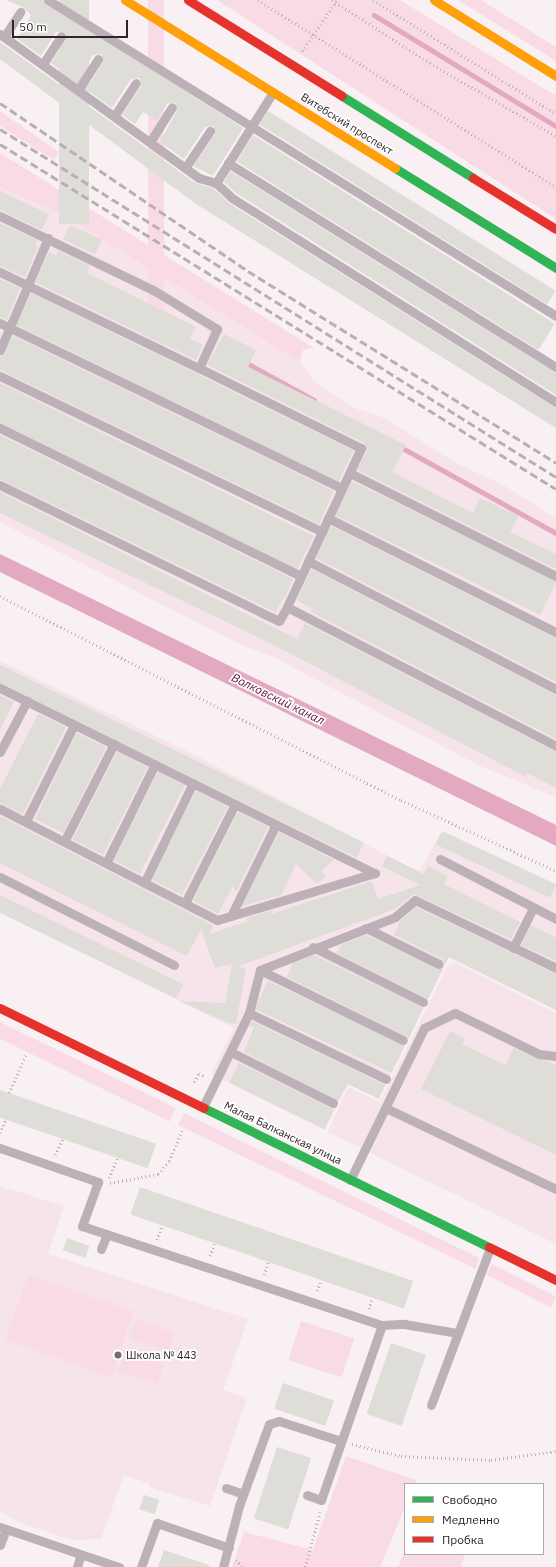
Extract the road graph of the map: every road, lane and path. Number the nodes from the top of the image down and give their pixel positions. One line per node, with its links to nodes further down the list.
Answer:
1 (48, 0): 22 (lane)
2 (125, 0): 18 (main road, Витебский проспект)
3 (188, 0): 31 (main road, Витебский проспект)
4 (258, 0): 11 (path)
5 (373, 0): 20 (path)
6 (434, 0): 15 (main road)
7 (335, 1): 11 (path); 24 (path)
8 (20, 12): 9 (lane)
9 (2, 35): 14 (lane)
10 (61, 36): 14 (lane)
11 (312, 36): 12 (path); 29 (path)
12 (302, 51)
13 (98, 59): 17 (lane)
14 (43, 64): 17 (lane)
15 (556, 76)
16 (136, 83): 21 (lane)
17 (78, 90): 21 (lane)
18 (273, 92): 22 (lane); 33 (main road, Витебский проспект)
19 (172, 107): 25 (lane)
20 (556, 114)
21 (115, 116): 25 (lane)
22 (251, 126): 26 (lane); 36 (lane)
23 (210, 131): 27 (lane)
24 (556, 136)
25 (150, 142): 27 (lane)
26 (228, 163): 28 (lane); 40 (lane)
27 (185, 168): 28 (lane)
28 (216, 183): 43 (lane)
29 (556, 187)
30 (0, 216): 32 (lane)
31 (556, 229)
32 (48, 238): 35 (lane); 41 (lane)
33 (556, 268)
34 (0, 272): 35 (lane)
35 (28, 286): 38 (lane); 41 (lane)
36 (556, 316)
37 (0, 323): 38 (lane)
38 (10, 328): 39 (lane); 47 (lane)
39 (0, 350)
40 (556, 367)
41 (199, 368): 45 (lane)
42 (0, 376): 49 (lane)
43 (556, 402)
44 (0, 428): 51 (lane)
45 (350, 472): 47 (lane); 52 (lane)
46 (0, 485): 54 (lane)
47 (342, 488): 48 (lane)
48 (328, 518): 49 (lane); 55 (lane)
49 (322, 532): 50 (lane)
50 (308, 561): 51 (lane); 57 (lane)
51 (301, 576): 54 (lane)
52 (556, 576)
53 (0, 596): 72 (path)
54 (287, 607): 61 (lane)
55 (556, 632)
56 (0, 688): 58 (lane)
57 (556, 689)
58 (27, 701): 59 (lane); 62 (lane)
59 (74, 725): 60 (lane); 67 (lane)
60 (114, 744): 63 (lane); 69 (lane)
61 (556, 746)
62 (0, 752)
63 (155, 764): 64 (lane); 71 (lane)
64 (193, 783): 65 (lane); 74 (lane)
65 (235, 804): 68 (lane); 75 (lane)
66 (0, 809): 67 (lane)
67 (27, 820): 69 (lane)
68 (276, 824): 77 (lane); 77 (lane)
69 (65, 840): 71 (lane)
70 (440, 859): 76 (lane)
71 (107, 861): 74 (lane)
72 (556, 871)
73 (0, 877): 83 (lane)
74 (145, 881): 75 (lane)
75 (185, 903): 77 (lane)
76 (533, 908): 78 (lane); 81 (lane)
77 (231, 916)
78 (556, 919)
79 (366, 928): 80 (lane); 81 (lane); 82 (lane)
80 (313, 948): 85 (lane); 86 (lane)
81 (513, 948): 84 (lane)
82 (439, 964)
83 (174, 965)
84 (556, 968)
85 (260, 970): 88 (lane); 89 (lane)
86 (423, 1002)
87 (0, 1008): 96 (main road, Малая Балканская улица)
88 (249, 1013): 90 (lane); 93 (lane)
89 (403, 1040)
90 (231, 1052): 95 (lane); 96 (lane)
91 (26, 1054): 94 (path)
92 (556, 1056): 97 (lane)
93 (386, 1079)
94 (9, 1093)
95 (333, 1103)
96 (203, 1107): 105 (main road, Малая Балканская улица)
97 (386, 1108): 105 (lane); 107 (lane)
98 (6, 1118): 100 (path)
99 (182, 1130): 106 (path)
100 (0, 1133)
101 (63, 1138): 104 (path)
102 (0, 1148): 104 (lane)
103 (118, 1156): 106 (path)
104 (51, 1166): 106 (lane)
105 (350, 1180): 109 (main road, Малая Балканская улица)
106 (103, 1182): 108 (lane)
107 (556, 1189)
108 (107, 1234): 110 (lane); 112 (lane)
109 (490, 1248): 111 (main road, Малая Балканская улица); 113 (lane)
110 (101, 1249)
111 (556, 1280)
112 (382, 1325): 113 (lane); 115 (lane)
113 (458, 1333): 114 (lane)
114 (431, 1405)
115 (342, 1441): 116 (path); 118 (lane); 120 (lane)
116 (556, 1451)
117 (226, 1488): 118 (lane)
118 (243, 1494): 123 (lane)
119 (307, 1495): 120 (lane)
120 (321, 1500): 129 (path)
121 (3, 1528): 122 (lane); 124 (lane)
122 (0, 1545)
123 (229, 1548): 127 (lane); 128 (lane)
124 (80, 1557): 125 (lane); 126 (lane)
125 (77, 1567)
126 (119, 1567)
127 (141, 1567)
128 (223, 1567)
129 (305, 1567)

